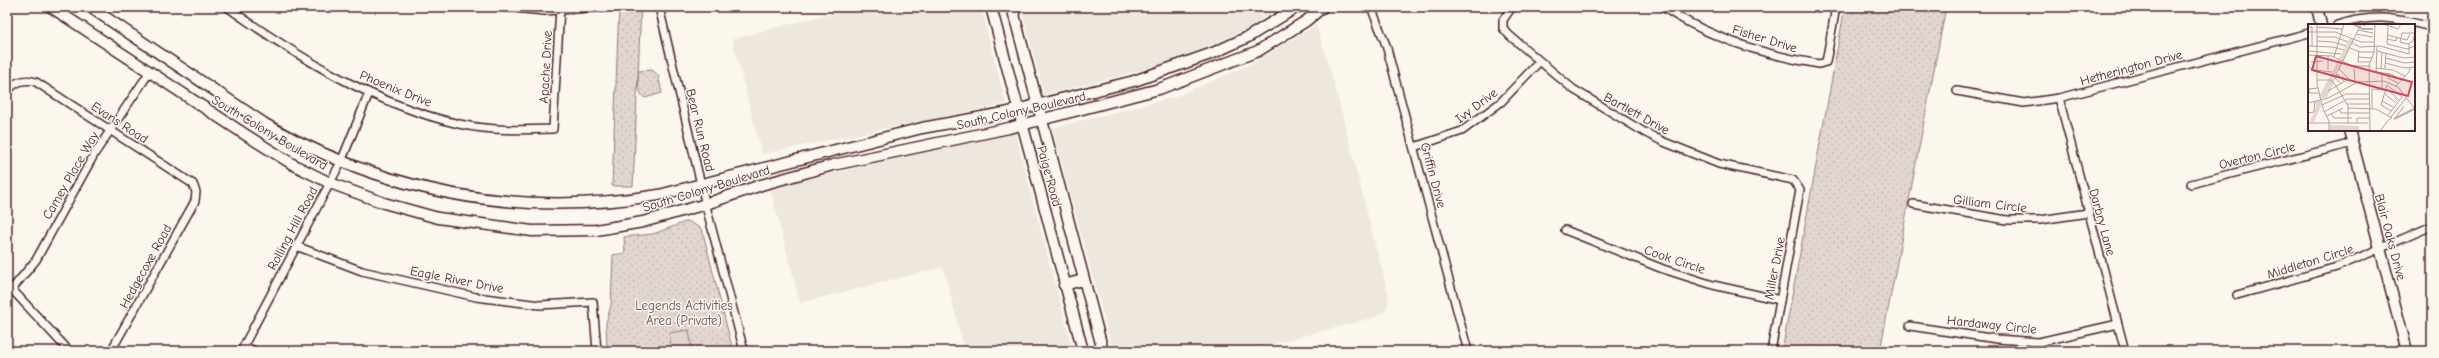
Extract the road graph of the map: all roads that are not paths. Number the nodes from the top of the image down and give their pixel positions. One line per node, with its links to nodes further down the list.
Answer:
1 (51, 7): 26 (main road, South Colony Boulevard)
2 (90, 7): 43 (main road, South Colony Boulevard)
3 (226, 7): 29 (street, Phoenix Drive)
4 (502, 7): 16 (street)
5 (607, 7): 16 (street)
6 (660, 7): 46 (street, Bear Run Road)
7 (991, 7): 32 (main road, Paige Road)
8 (1012, 7): 31 (main road, Paige Road)
9 (1297, 7): 19 (main road, South Colony Boulevard)
10 (1323, 7): 21 (main road, South Colony Boulevard)
11 (1371, 7): 41 (street, Griffin Drive)
12 (1512, 7): 24 (street, Bartlett Drive)
13 (1663, 7): 14 (street, Fisher Drive)
14 (1836, 7)
15 (2317, 7): 17 (main road)
16 (560, 9): 35 (street, Apache Drive)
17 (2322, 24)
18 (2341, 24): 20 (street)
19 (1269, 25): 21 (main road); 23 (main road, South Colony Boulevard)
20 (2432, 27)
21 (1288, 32): 25 (main road, South Colony Boulevard)
22 (2308, 33): 30 (street, Hetherington Drive)
23 (1213, 53): 25 (main road); 31 (main road, South Colony Boulevard)
24 (1539, 62): 41 (street, Ivy Drive); 48 (street, Bartlett Drive)
25 (1219, 67): 33 (main road, South Colony Boulevard)
26 (149, 72): 36 (street, Camey Place Way); 45 (main road, South Colony Boulevard)
27 (1957, 91): 30 (street, Hetherington Drive)
28 (7, 92): 36 (street, Evans Road)
29 (369, 93): 35 (street, Phoenix Drive); 43 (street, Rolling Hill Road)
30 (2059, 98): 52 (street, Darbry Lane)
31 (1037, 105): 32 (main road, South Colony Boulevard); 33 (main road, Paige Road)
32 (1018, 110): 34 (main road, Paige Road); 38 (main road, South Colony Boulevard)
33 (1041, 120): 34 (main road, South Colony Boulevard); 57 (main road, Paige Road)
34 (1022, 125): 40 (main road, South Colony Boulevard); 58 (main road, Paige Road)
35 (553, 128)
36 (110, 130): 49 (street, Evans Road); 59 (street, Camey Place Way)
37 (2349, 131): 39 (main road, Blair Oaks Drive)
38 (904, 132): 40 (main road); 42 (main road, South Colony Boulevard)
39 (2353, 143): 47 (street, Overton Circle); 56 (main road, Blair Oaks Drive)
40 (919, 146): 44 (main road, South Colony Boulevard)
41 (1414, 147): 72 (street, Griffin Drive)
42 (830, 150): 44 (main road); 46 (main road, South Colony Boulevard)
43 (341, 162): 45 (street, Rolling Hill Road); 46 (main road, South Colony Boulevard)
44 (833, 165): 50 (main road, South Colony Boulevard)
45 (330, 183): 50 (main road, South Colony Boulevard); 55 (street, Rolling Hill Road)
46 (702, 184): 50 (street, Bear Run Road)
47 (2191, 184)
48 (1800, 190): 61 (street, Miller Drive)
49 (196, 192): 66 (street, Hedgecoxe Road)
50 (706, 204): 69 (street, Bear Run Road)
51 (1913, 204): 52 (street, Gilliam Circle)
52 (2088, 213): 62 (street, Darbry Lane)
53 (2432, 226): 56 (street, Middleton Circle)
54 (1565, 230): 61 (street, Cook Circle)
55 (296, 246): 64 (street, Rolling Hill Road); 68 (street, Eagle River Drive)
56 (2380, 249): 60 (street, Middleton Circle); 75 (main road, Blair Oaks Drive)
57 (1084, 280): 58 (main road); 71 (main road, Paige Road)
58 (1064, 285): 70 (main road, Paige Road)
59 (9, 286): 65 (street)
60 (2237, 295)
61 (1780, 300): 73 (street, Miller Drive)
62 (2118, 324): 63 (street, Hardaway Circle); 74 (street, Darbry Lane)
63 (1910, 326)
64 (243, 349): 67 (street)
65 (69, 351)
66 (111, 351)
67 (256, 351)
68 (597, 351)
69 (744, 351)
70 (1083, 351)
71 (1103, 351)
72 (1468, 351)
73 (1770, 351)
74 (2125, 351)
75 (2407, 351)

